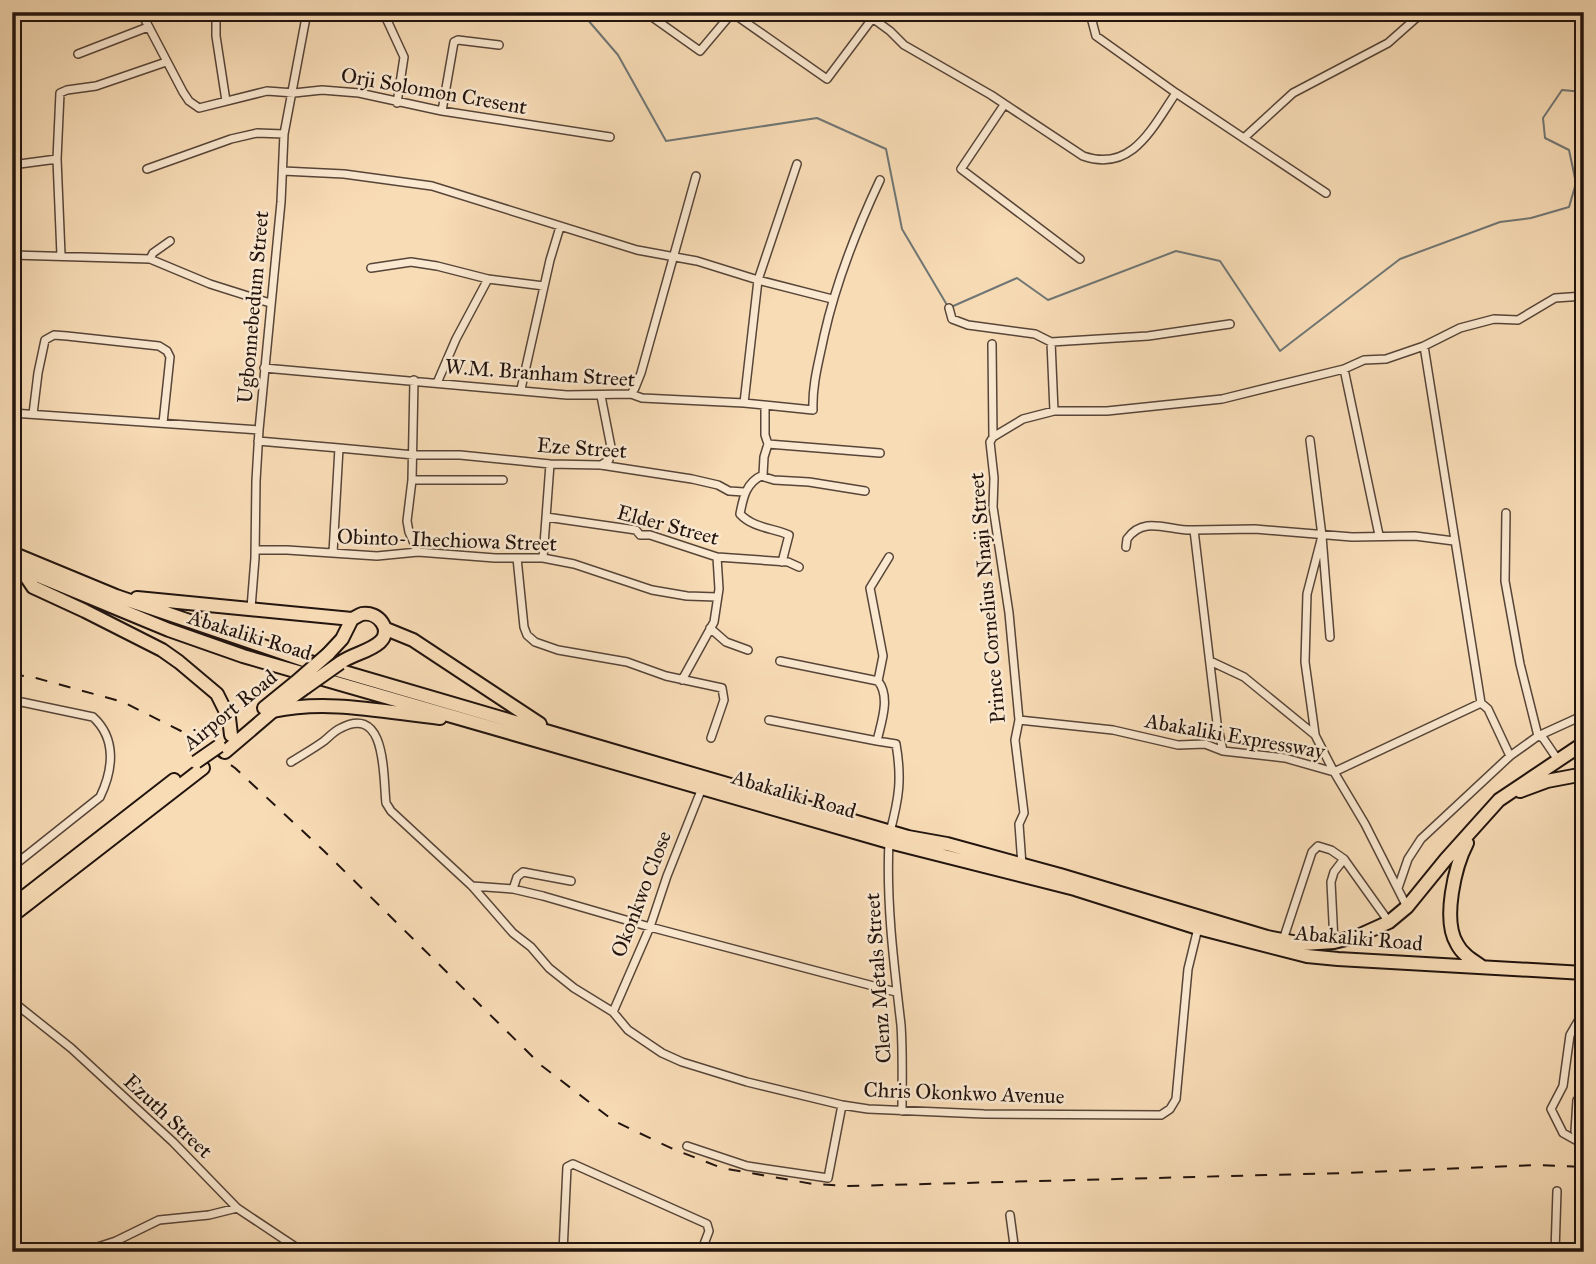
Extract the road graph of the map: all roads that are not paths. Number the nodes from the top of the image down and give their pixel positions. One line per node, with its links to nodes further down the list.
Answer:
1 (141, 12): 11 (street, Orji Solomon Cresent)
2 (216, 12): 17 (street)
3 (307, 12): 15 (street, Ugbonnebedum Street)
4 (645, 12): 8 (street)
5 (864, 12): 10 (street)
6 (1093, 12): 16 (street)
7 (1423, 12): 22 (street)
8 (731, 13): 10 (street)
9 (386, 18): 18 (street)
10 (872, 19): 19 (street)
11 (148, 27): 13 (street); 14 (street, Orji Solomon Cresent)
12 (499, 45): 20 (street)
13 (78, 54)
14 (166, 62): 17 (street, Orji Solomon Cresent); 24 (street)
15 (294, 93): 17 (street, Orji Solomon Cresent); 18 (street, Orji Solomon Cresent); 21 (street, Ugbonnebedum Street)
16 (1176, 93): 19 (street); 22 (street)
17 (226, 101)
18 (397, 103): 20 (street, Orji Solomon Cresent)
19 (1004, 104): 39 (street)
20 (442, 111): 23 (street, Orji Solomon Cresent)
21 (284, 134): 27 (street); 28 (street, Ugbonnebedum Street)
22 (1245, 137): 31 (street)
23 (610, 138)
24 (57, 159): 26 (street); 36 (street)
25 (797, 164): 42 (street)
26 (12, 165)
27 (148, 169)
28 (283, 171): 33 (street); 46 (street, Ugbonnebedum Street)
29 (696, 176): 37 (street)
30 (880, 180): 45 (street)
31 (1326, 193)
32 (12, 218): 35 (street)
33 (560, 228): 37 (street); 43 (street)
34 (170, 241): 38 (street)
35 (14, 255): 36 (street)
36 (61, 255): 38 (street)
37 (672, 257): 42 (street); 57 (street)
38 (150, 259): 46 (street)
39 (1080, 259)
40 (371, 268): 41 (street)
41 (488, 279): 43 (street); 55 (street)
42 (758, 280): 45 (street); 59 (street)
43 (544, 286): 56 (street)
44 (1584, 296): 51 (street)
45 (832, 299): 60 (street, W.M. Branham Street)
46 (270, 303): 52 (street, Ugbonnebedum Street)
47 (949, 308): 49 (street)
48 (1230, 324): 49 (street)
49 (1051, 342): 61 (street)
50 (992, 344): 66 (street, Prince Cornelius Nnaji Street)
51 (1423, 346): 53 (street); 85 (street)
52 (264, 368): 54 (street, W.M. Branham Street); 65 (street, Ugbonnebedum Street)
53 (1344, 369): 61 (street); 83 (street)
54 (414, 380): 55 (street, W.M. Branham Street); 72 (street)
55 (437, 383): 56 (street, W.M. Branham Street)
56 (521, 389): 58 (street, W.M. Branham Street)
57 (631, 394): 58 (street, W.M. Branham Street); 59 (street, W.M. Branham Street)
58 (601, 396): 74 (street)
59 (744, 403): 60 (street, W.M. Branham Street)
60 (765, 406): 69 (street)
61 (1054, 411): 66 (street)
62 (12, 413): 63 (street)
63 (33, 414): 64 (street); 64 (street)
64 (163, 423): 65 (street)
65 (259, 430): 68 (street, Ugbonnebedum Street)
66 (993, 437): 116 (street, Prince Cornelius Nnaji Street)
67 (1310, 440): 84 (street)
68 (258, 441): 70 (street, Eze Street); 87 (street, Ugbonnebedum Street)
69 (768, 444): 71 (street); 75 (street)
70 (340, 449): 72 (street, Eze Street); 90 (street)
71 (880, 453)
72 (414, 455): 73 (street, Eze Street); 76 (street)
73 (550, 464): 74 (street, Eze Street); 81 (street)
74 (601, 465): 79 (street, Eze Street)
75 (760, 476): 78 (street); 79 (street)
76 (412, 480): 77 (street); 88 (street)
77 (503, 480)
78 (865, 491)
79 (744, 492): 95 (street)
80 (1506, 513): 121 (street)
81 (546, 517): 91 (street, Elder Street); 94 (street)
82 (1195, 530): 84 (street); 86 (street); 107 (street)
83 (1379, 535): 84 (street); 85 (street)
84 (1322, 536): 104 (street); 119 (street)
85 (1454, 541): 112 (street)
86 (1126, 547)
87 (256, 550): 90 (street, Obinto- Ihechiowa Street); 100 (street, Ugbonnebedum Street)
88 (418, 552): 90 (street, Obinto- Ihechiowa Street); 93 (street, Obinto- Ihechiowa Street)
89 (12, 553): 96 (main road, Abakaliki Road)
90 (334, 553)
91 (717, 557): 95 (street, Elder Street); 99 (street)
92 (889, 557): 109 (street)
93 (517, 558): 94 (street, Obinto- Ihechiowa Street); 108 (street)
94 (543, 558): 99 (street, Obinto- Ihechiowa Street)
95 (782, 562): 97 (street, Elder Street)
96 (20, 564): 98 (main road, Abakaliki Road); 117 (main road, Abakaliki Road); 120 (main road)
97 (799, 567)
98 (116, 596): 100 (main road); 118 (main road, Abakaliki Road)
99 (717, 597): 102 (street)
100 (251, 608): 101 (main road)
101 (352, 619): 103 (main road); 110 (main road, Airport Road, bridge)
102 (710, 628): 105 (street); 108 (street)
103 (386, 629): 110 (main road, Airport Road, bridge); 118 (main road)
104 (1330, 638)
105 (748, 650)
106 (780, 660): 109 (street)
107 (1210, 660): 119 (street); 126 (street)
108 (682, 680): 122 (street)
109 (878, 681): 123 (street)
110 (301, 685): 113 (main road, Airport Road); 120 (main road, Airport Road)
111 (12, 700): 139 (street)
112 (1481, 703): 127 (street); 131 (street)
113 (273, 710): 117 (main road); 125 (main road, Airport Road)
114 (1584, 715): 121 (street)
115 (769, 720): 123 (street)
116 (1019, 720): 126 (street, Abakaliki Expressway); 138 (street, Prince Cornelius Nnaji Street)
117 (475, 722): 133 (main road, Abakaliki Road)
118 (552, 732): 136 (main road, Abakaliki Road)
119 (1315, 735): 131 (street)
120 (231, 736): 125 (main road, Airport Road)
121 (1538, 736): 127 (street); 128 (street)
122 (711, 738)
123 (877, 741): 136 (street, Clenz Metals Street)
124 (1584, 743): 128 (main road)
125 (222, 749): 130 (main road, Airport Road, bridge)
126 (1223, 751): 131 (street, Abakaliki Expressway)
127 (1510, 756): 142 (street)
128 (1558, 760): 134 (main road)
129 (291, 761): 141 (street, Chris Okonkwo Avenue)
130 (200, 765): 144 (main road, Airport Road); 146 (main road, Airport Road)
131 (1334, 772): 142 (street, Abakaliki Expressway)
132 (1584, 774): 134 (main road)
133 (702, 788): 136 (main road, Abakaliki Road); 148 (street, Okonkwo Close)
134 (1499, 800): 135 (main road)
135 (1473, 830): 145 (main road, Abakaliki Road); 152 (main road)
136 (890, 837): 138 (main road, Abakaliki Road); 149 (main road, Abakaliki Road); 154 (street, Clenz Metals Street)
137 (1344, 859): 147 (street); 150 (street); 151 (street)
138 (1022, 866): 150 (main road, Abakaliki Road)
139 (12, 867)
140 (571, 881): 143 (street)
141 (472, 886): 143 (street); 157 (street, Chris Okonkwo Avenue)
142 (1398, 888): 145 (street, Abakaliki Expressway)
143 (513, 889): 148 (street)
144 (12, 905)
145 (1407, 907): 147 (main road, Abakaliki Road)
146 (12, 916)
147 (1389, 922): 151 (main road, Abakaliki Road)
148 (649, 927): 154 (street); 157 (street, Okonkwo Close)
149 (1198, 928): 152 (main road, Abakaliki Road); 160 (street, Chris Okonkwo Avenue)
150 (1283, 940): 151 (main road, Abakaliki Road)
151 (1334, 942)
152 (1481, 966): 153 (main road, Abakaliki Road)
153 (1584, 973)
154 (896, 992): 160 (street, Clenz Metals Street)
155 (12, 1001): 164 (street, Ezuth Street)
156 (1584, 1011): 161 (street)
157 (613, 1012): 159 (street, Chris Okonkwo Avenue)
158 (1584, 1097): 161 (street)
159 (842, 1105): 160 (street, Chris Okonkwo Avenue); 162 (street)
160 (902, 1111)
161 (1582, 1144)
162 (687, 1146)
163 (1557, 1191): 171 (street)
164 (237, 1208): 166 (street); 167 (street, Ezuth Street)
165 (1010, 1215): 170 (street)
166 (82, 1252)
167 (303, 1252)
168 (563, 1252): 169 (street)
169 (701, 1252)
170 (1015, 1252)
171 (1555, 1252)

